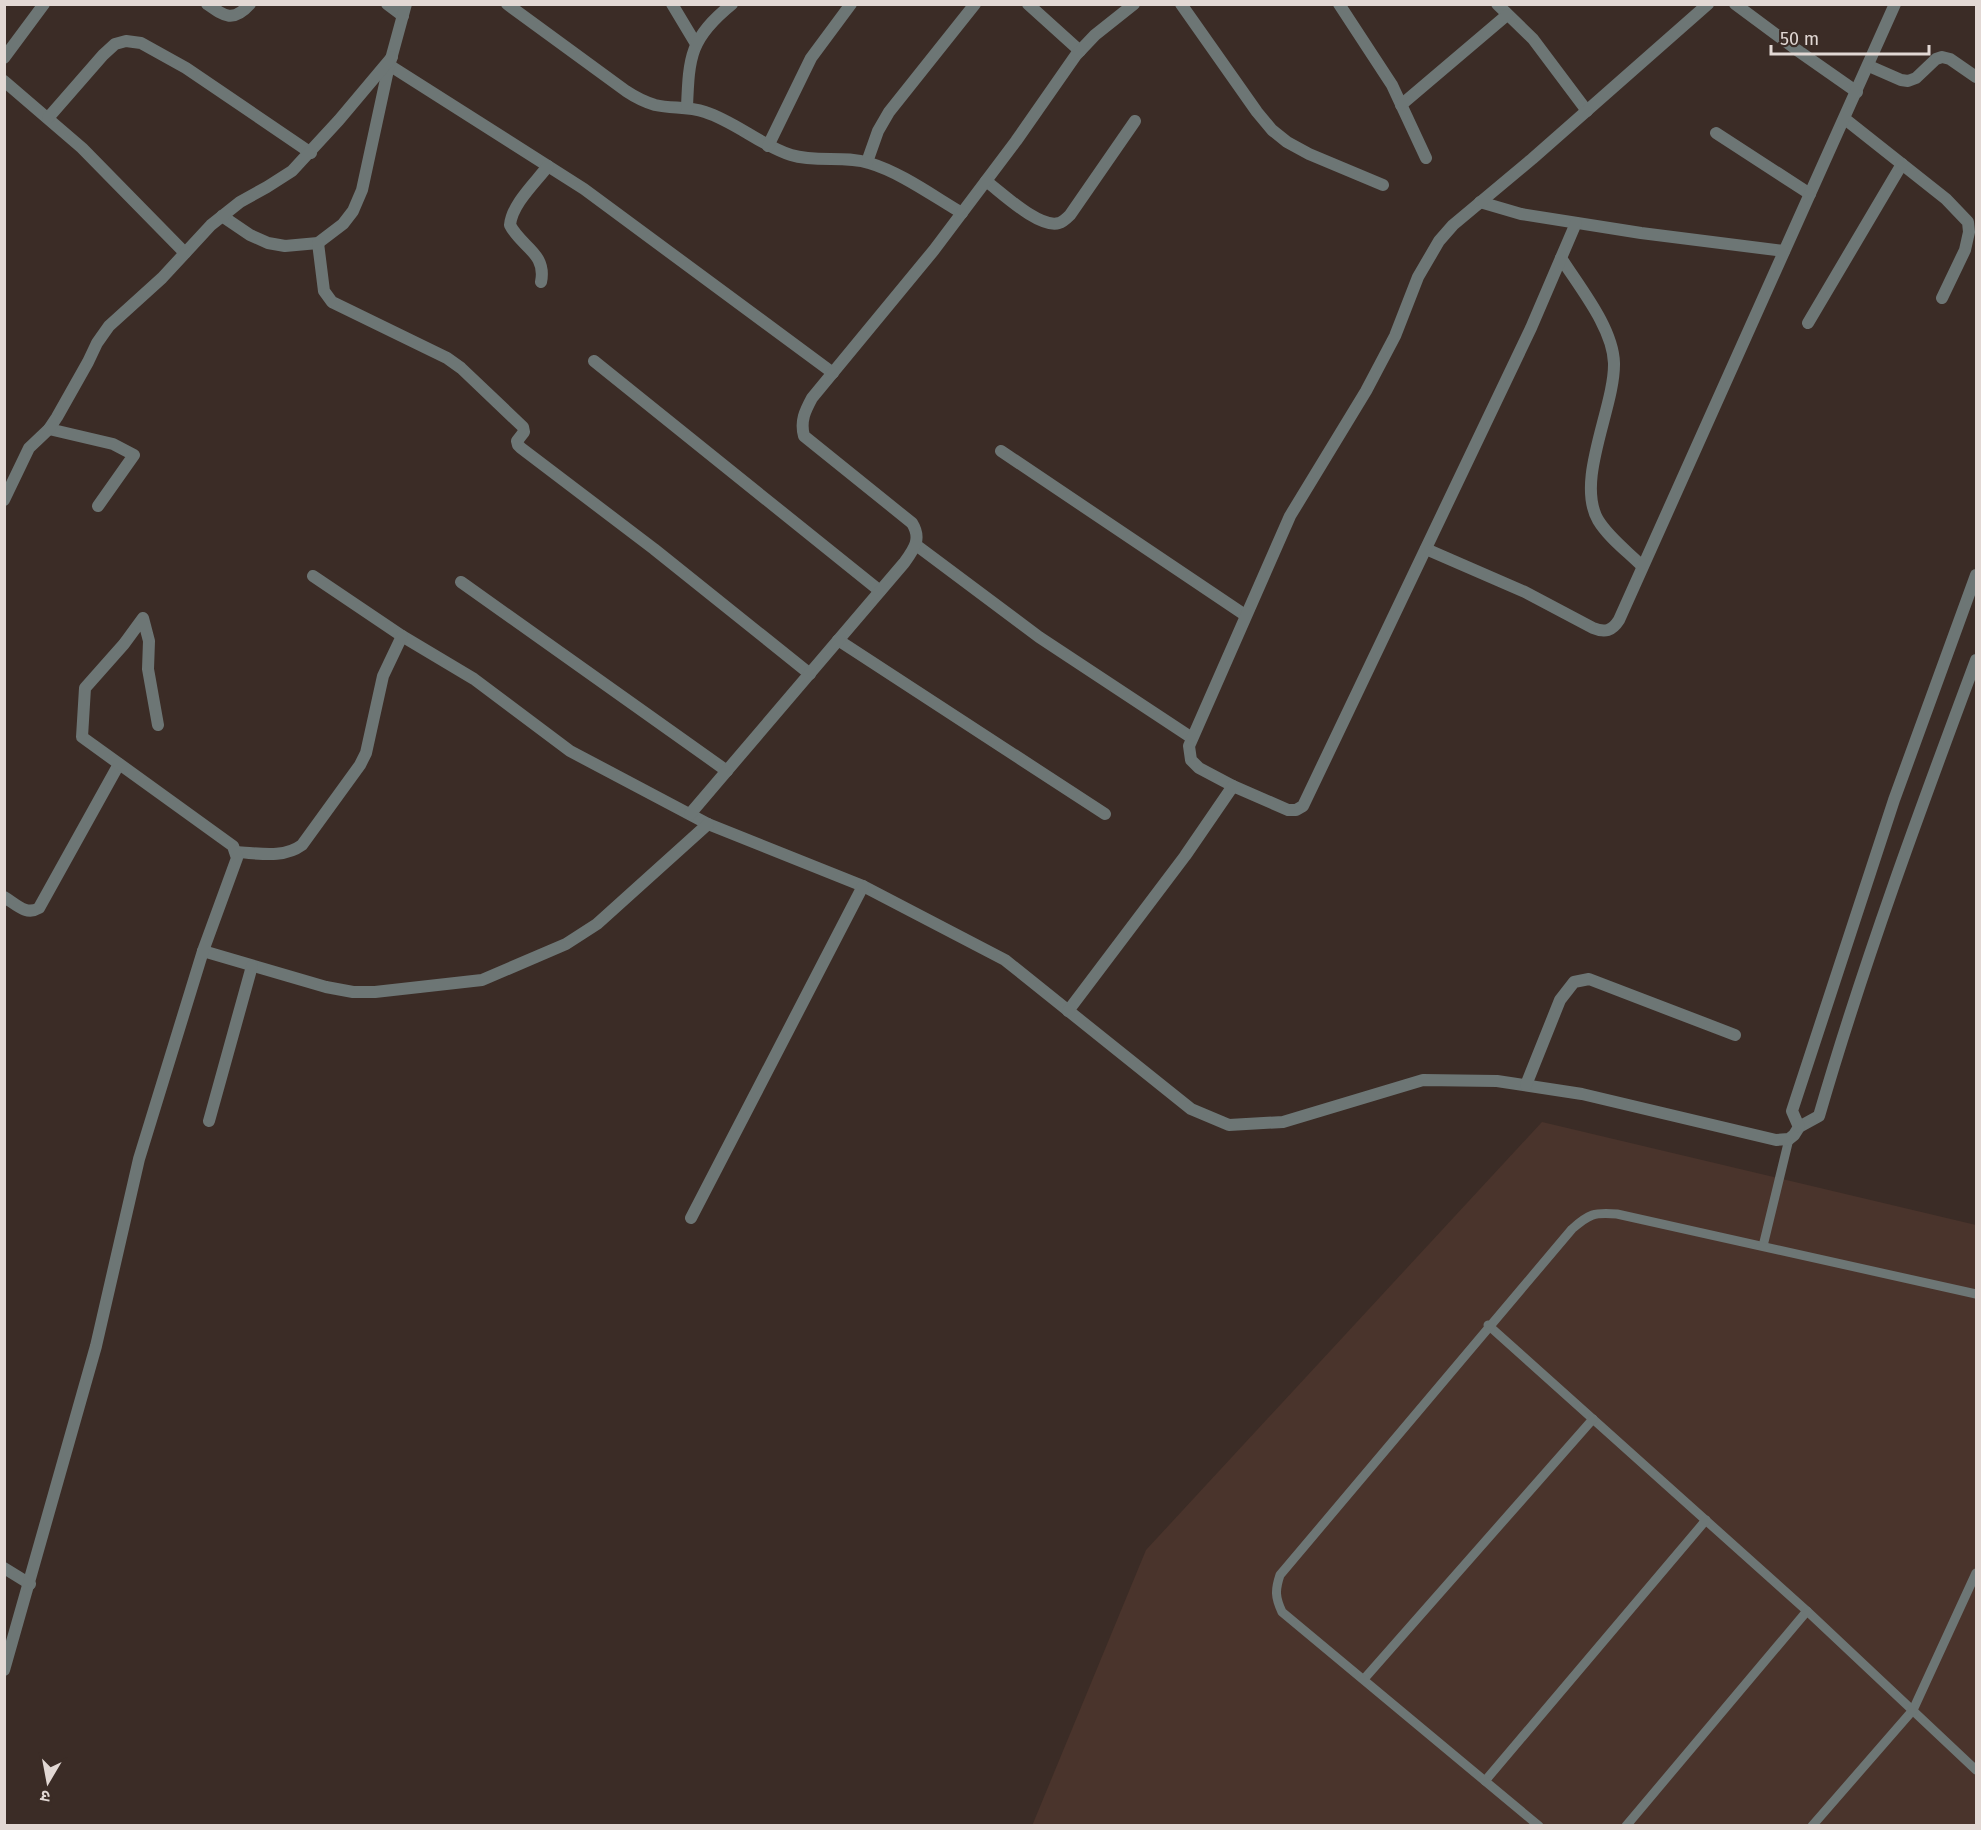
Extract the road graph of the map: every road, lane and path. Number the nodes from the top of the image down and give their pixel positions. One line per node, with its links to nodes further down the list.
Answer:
1 (44, 4): 22 (street)
2 (207, 4): 3 (street)
3 (250, 4)
4 (387, 4): 18 (street)
5 (507, 4): 29 (street)
6 (672, 4): 20 (street)
7 (732, 4): 20 (street)
8 (851, 4): 35 (street)
9 (975, 4): 38 (street)
10 (1028, 4): 21 (street)
11 (1134, 4): 21 (street)
12 (1181, 4): 42 (street)
13 (1339, 4): 28 (street)
14 (1497, 4): 19 (street)
15 (1708, 4): 30 (street)
16 (1735, 4): 27 (street)
17 (1895, 4): 24 (street)
18 (405, 10): 23 (street)
19 (1507, 15): 28 (street); 30 (street)
20 (696, 44): 29 (street)
21 (1080, 51): 41 (street)
22 (4, 58)
23 (391, 61): 36 (street); 40 (street); 48 (street)
24 (1869, 66): 25 (street); 27 (street)
25 (1977, 77)
26 (4, 81): 31 (street)
27 (1857, 92): 32 (street)
28 (1401, 105): 37 (street)
29 (687, 107): 35 (street)
30 (1587, 111): 44 (street)
31 (48, 118): 36 (street); 50 (street)
32 (1845, 119): 39 (street); 43 (street)
33 (1135, 122): 41 (street)
34 (1716, 134): 43 (street)
35 (768, 146): 38 (street)
36 (310, 153): 46 (street)
37 (1426, 158)
38 (867, 162): 45 (street)
39 (1902, 164): 53 (street); 54 (street)
40 (548, 166): 52 (street); 56 (street)
41 (986, 181): 45 (street)
42 (1383, 185)
43 (1810, 194): 49 (street)
44 (1480, 202): 47 (street); 68 (street)
45 (962, 213): 56 (street)
46 (222, 216): 48 (street); 50 (street)
47 (1576, 223): 49 (street); 51 (street)
48 (318, 243): 72 (street)
49 (1784, 251): 63 (street)
50 (185, 253): 57 (street)
51 (1561, 258): 62 (street); 63 (street)
52 (541, 282)
53 (1942, 298)
54 (1808, 323)
55 (594, 361): 67 (street)
56 (833, 373): 61 (street)
57 (49, 429): 59 (street); 60 (street)
58 (1000, 451): 68 (street)
59 (4, 500)
60 (98, 506)
61 (916, 545): 67 (street); 74 (street)
62 (1426, 549): 63 (street); 77 (street)
63 (1642, 566)
64 (1977, 575): 90 (street)
65 (313, 576): 69 (street)
66 (462, 582): 76 (street)
67 (880, 591): 70 (street)
68 (1245, 615): 74 (street)
69 (402, 636): 78 (street); 81 (street)
70 (838, 640): 72 (street); 79 (street)
71 (1977, 660): 90 (street)
72 (810, 674): 76 (street)
73 (158, 725): 75 (street)
74 (1192, 738): 77 (street)
75 (119, 764): 81 (street); 83 (street)
76 (727, 771): 78 (street)
77 (1233, 786): 86 (street)
78 (690, 814): 80 (street)
79 (1105, 814)
80 (708, 824): 82 (street); 85 (street)
81 (236, 852): 84 (street)
82 (863, 885): 86 (street); 92 (street)
83 (4, 897)
84 (203, 951): 85 (street); 100 (street)
85 (252, 966): 89 (street)
86 (1068, 1011): 88 (street)
87 (1735, 1035): 88 (street)
88 (1526, 1085): 91 (street)
89 (209, 1121)
90 (1799, 1127): 91 (street)
91 (1789, 1139): 93 (lane)
92 (691, 1218)
93 (1763, 1246): 94 (lane); 95 (lane)
94 (1977, 1294)
95 (1488, 1325): 96 (lane); 103 (lane)
96 (1593, 1419): 97 (lane); 103 (lane)
97 (1706, 1520): 101 (lane); 106 (lane)
98 (4, 1568): 100 (street)
99 (1977, 1573): 104 (lane)
100 (30, 1584): 102 (street)
101 (1807, 1611): 104 (lane); 108 (lane)
102 (4, 1670)
103 (1364, 1679): 106 (lane)
104 (1913, 1710): 105 (lane); 109 (lane)
105 (1977, 1770)
106 (1485, 1781): 107 (lane)
107 (1539, 1826)
108 (1626, 1826)
109 (1812, 1826)

